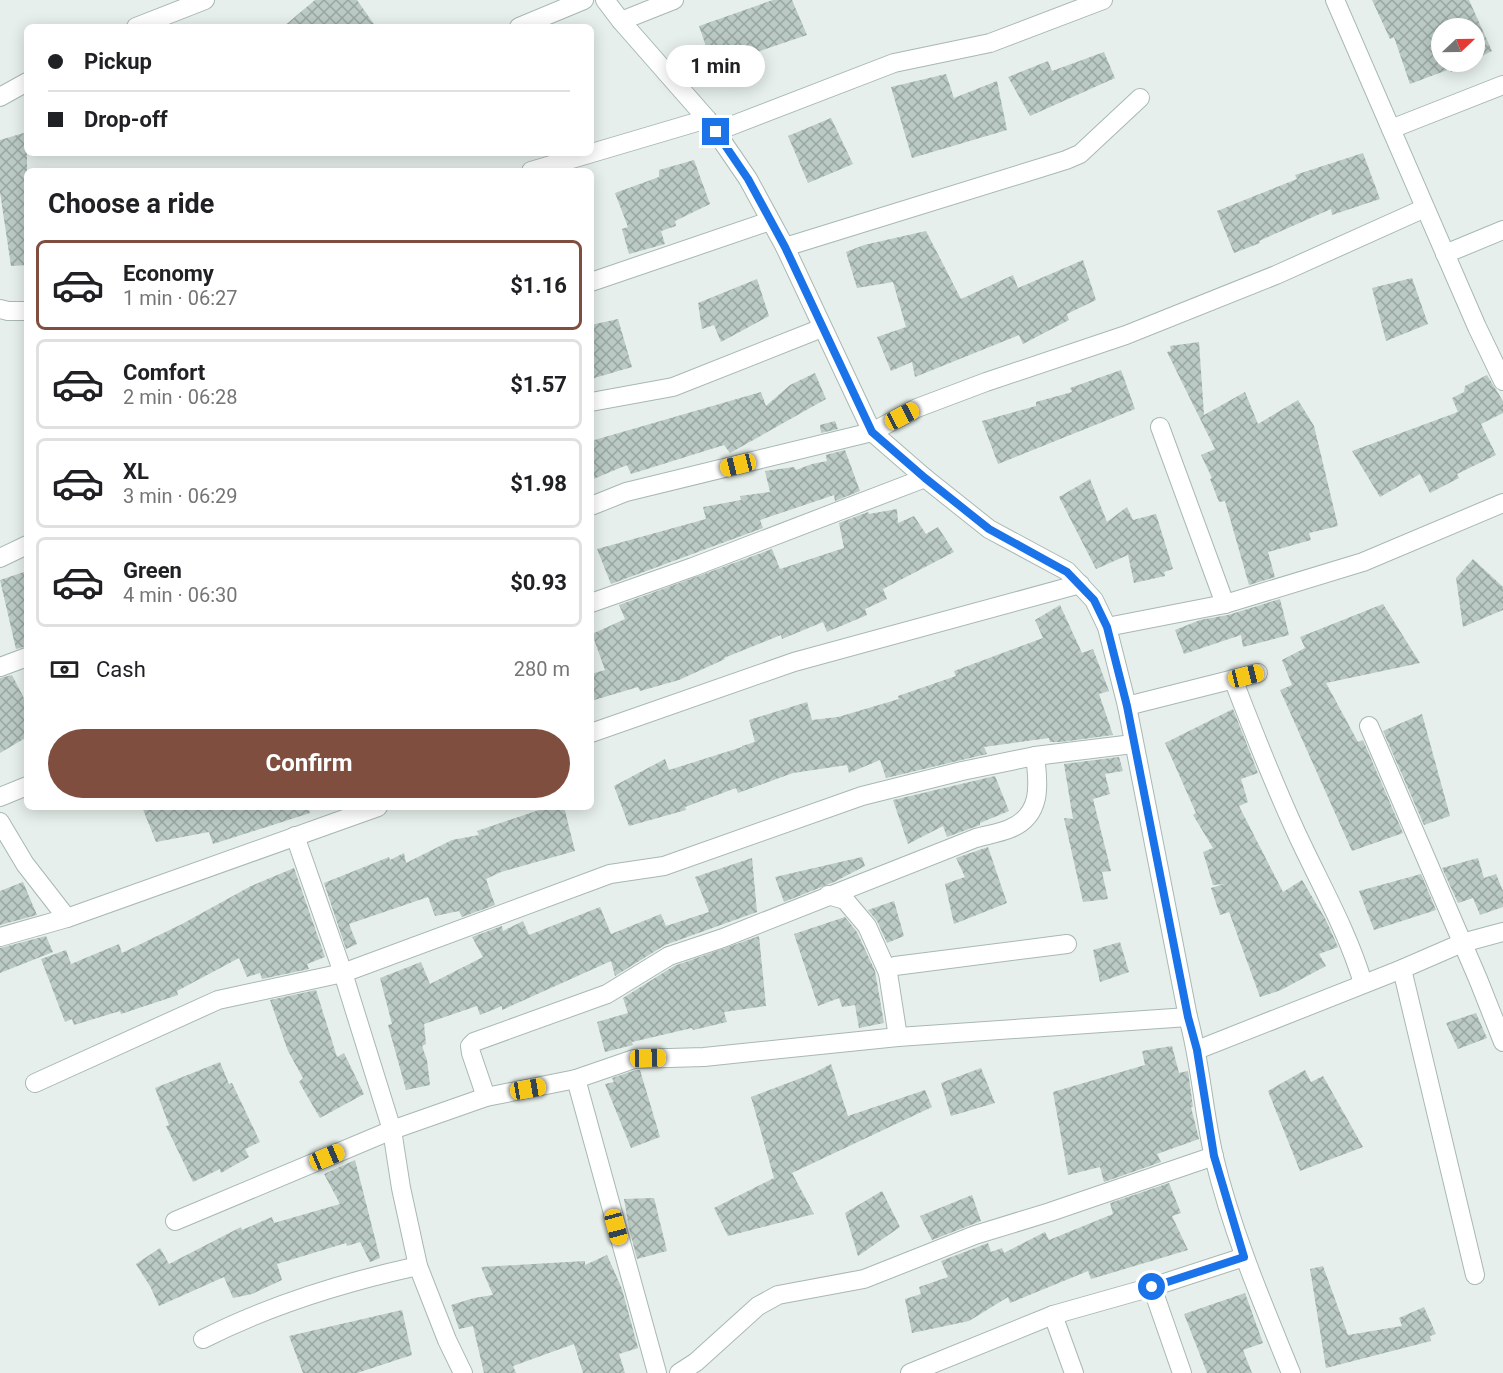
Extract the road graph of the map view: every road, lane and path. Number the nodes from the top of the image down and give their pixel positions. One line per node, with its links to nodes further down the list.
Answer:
1 (205, 0): 8 (street)
2 (584, 0): 9 (street)
3 (605, 0): 7 (street)
4 (674, 0): 7 (street)
5 (1103, 0): 14 (street)
6 (1335, 0): 15 (street)
7 (621, 21): 14 (street)
8 (144, 24)
9 (526, 24)
10 (24, 84): 12 (street)
11 (1503, 85): 15 (street)
12 (0, 97)
13 (1140, 98): 22 (street)
14 (711, 126): 16 (street); 20 (street)
15 (1391, 129): 19 (street)
16 (594, 155)
17 (591, 156): 18 (street)
18 (543, 168)
19 (1425, 208): 23 (street); 31 (street)
20 (770, 221): 22 (street); 24 (street)
21 (1503, 230): 23 (street)
22 (785, 247): 27 (street)
23 (1445, 254): 28 (street)
24 (594, 281)
25 (0, 309): 26 (street)
26 (24, 311)
27 (822, 328): 29 (street); 31 (street)
28 (1503, 381)
29 (594, 401)
30 (1160, 427): 39 (street)
31 (872, 432): 32 (street); 34 (street)
32 (925, 478): 37 (street); 38 (street)
33 (1503, 503): 39 (street)
34 (594, 505)
35 (24, 546): 36 (street)
36 (0, 558)
37 (1080, 584): 40 (street); 47 (street)
38 (594, 602)
39 (1225, 604): 40 (street)
40 (1107, 627): 45 (street)
41 (24, 658): 42 (street)
42 (0, 667)
43 (1258, 673): 44 (street)
44 (1233, 679): 45 (street); 64 (street)
45 (1127, 706): 48 (street)
46 (1370, 726): 59 (street)
47 (594, 732)
48 (1133, 744): 49 (street); 65 (street)
49 (1035, 756): 55 (street); 62 (street)
50 (24, 787): 51 (street)
51 (0, 797)
52 (369, 810): 54 (street)
53 (0, 822): 56 (street)
54 (295, 836): 56 (street); 62 (street)
55 (828, 895): 63 (street); 71 (street)
56 (67, 918): 58 (street)
57 (1503, 932): 59 (street)
58 (0, 937)
59 (1462, 943): 61 (street); 67 (street)
60 (1067, 944): 63 (street)
61 (1402, 969): 64 (street); 77 (street)
62 (343, 973): 70 (street); 72 (street)
63 (888, 973): 66 (street)
64 (1363, 983): 68 (street)
65 (1188, 1017): 66 (street); 68 (street)
66 (898, 1037): 69 (street)
67 (1503, 1042)
68 (1197, 1050): 73 (street)
69 (576, 1079): 71 (street); 82 (street)
70 (35, 1083)
71 (486, 1097): 72 (street)
72 (392, 1130): 74 (street); 76 (street)
73 (1214, 1156): 75 (street); 83 (street)
74 (175, 1221)
75 (1244, 1257): 78 (street); 87 (street)
76 (418, 1266): 80 (street); 81 (street)
77 (1475, 1275)
78 (1152, 1287): 79 (street); 86 (street)
79 (1053, 1315): 84 (street); 85 (street)
80 (203, 1339)
81 (463, 1373)
82 (657, 1373)
83 (679, 1373)
84 (910, 1373)
85 (1074, 1373)
86 (1182, 1373)
87 (1292, 1373)

